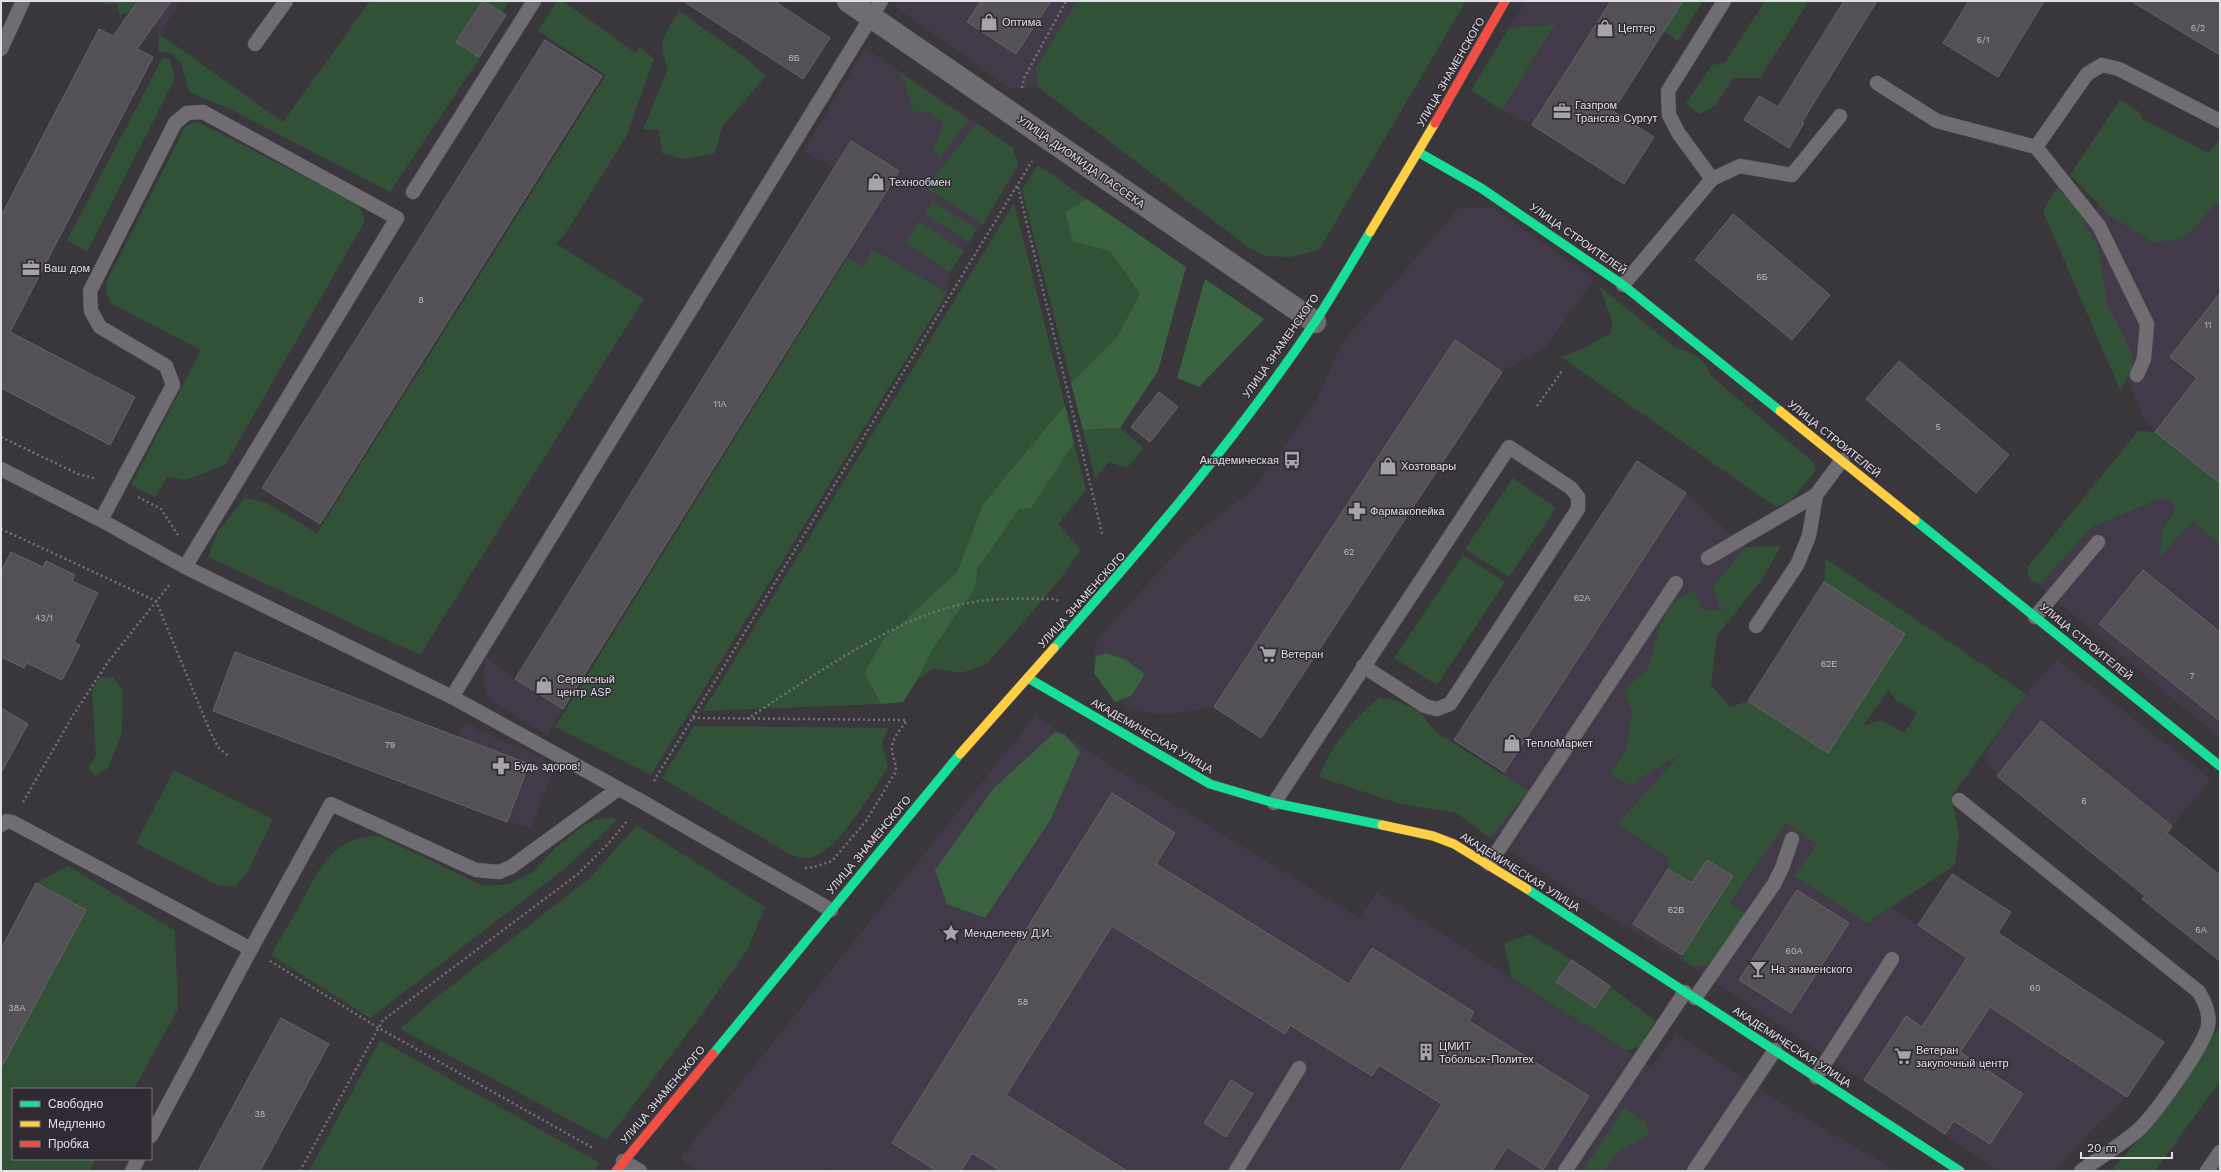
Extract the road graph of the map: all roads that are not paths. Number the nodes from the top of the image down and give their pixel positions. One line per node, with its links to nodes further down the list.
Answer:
1 (23, 1): 9 (lane)
2 (286, 1): 8 (lane)
3 (534, 1): 16 (lane)
4 (848, 1): 7 (street, УЛИЦА ДИОМИДА ПАССЕКА)
5 (1506, 1): 14 (street, УЛИЦА ЗНАМЕНСКОГО)
6 (1724, 1): 15 (lane)
7 (875, 9): 18 (street, УЛИЦА ДИОМИДА ПАССЕКА); 32 (lane)
8 (254, 44)
9 (1, 49)
10 (1877, 83): 13 (lane)
11 (1840, 116): 15 (lane)
12 (2220, 121): 13 (lane)
13 (2036, 146): 19 (lane)
14 (1418, 152): 17 (street, УЛИЦА СТРОИТЕЛЕЙ); 18 (street, УЛИЦА ЗНАМЕНСКОГО)
15 (1712, 179): 17 (lane)
16 (413, 192)
17 (1623, 285): 20 (street, УЛИЦА СТРОИТЕЛЕЙ)
18 (1315, 322): 31 (street, УЛИЦА ЗНАМЕНСКОГО)
19 (2138, 375)
20 (1842, 460): 22 (lane); 28 (street, УЛИЦА СТРОИТЕЛЕЙ)
21 (1, 469): 23 (lane)
22 (1816, 495): 25 (lane); 29 (lane)
23 (101, 520): 26 (lane); 26 (lane)
24 (2098, 542): 28 (lane)
25 (1708, 558)
26 (185, 567): 32 (lane)
27 (1676, 583): 39 (lane)
28 (2035, 617): 33 (street, УЛИЦА СТРОИТЕЛЕЙ)
29 (1756, 626)
30 (1363, 666): 30 (lane); 36 (lane)
31 (1028, 678): 36 (street, АКАДЕМИЧЕСКАЯ УЛИЦА); 40 (street, УЛИЦА ЗНАМЕНСКОГО)
32 (452, 697): 34 (lane)
33 (2220, 766)
34 (618, 788): 40 (lane); 41 (lane)
35 (1959, 800): 57 (lane)
36 (1274, 803): 39 (street, АКАДЕМИЧЕСКАЯ УЛИЦА)
37 (6, 823): 41 (lane)
38 (1792, 839): 43 (lane)
39 (1489, 864): 43 (street, АКАДЕМИЧЕСКАЯ УЛИЦА)
40 (831, 910): 50 (street, УЛИЦА ЗНАМЕНСКОГО)
41 (251, 949): 47 (lane)
42 (1892, 959): 46 (lane)
43 (1690, 995): 44 (street, АКАДЕМИЧЕСКАЯ УЛИЦА); 54 (lane)
44 (1775, 1050): 46 (street, АКАДЕМИЧЕСКАЯ УЛИЦА); 55 (lane)
45 (1300, 1068): 53 (lane)
46 (1816, 1077): 56 (street, АКАДЕМИЧЕСКАЯ УЛИЦА)
47 (152, 1134)
48 (2220, 1152): 58 (lane)
49 (138, 1160): 51 (lane)
50 (619, 1166): 52 (lane)
51 (132, 1171)
52 (640, 1171)
53 (1236, 1171)
54 (1565, 1171)
55 (1694, 1171)
56 (1960, 1171)
57 (2081, 1171)
58 (2207, 1171)

